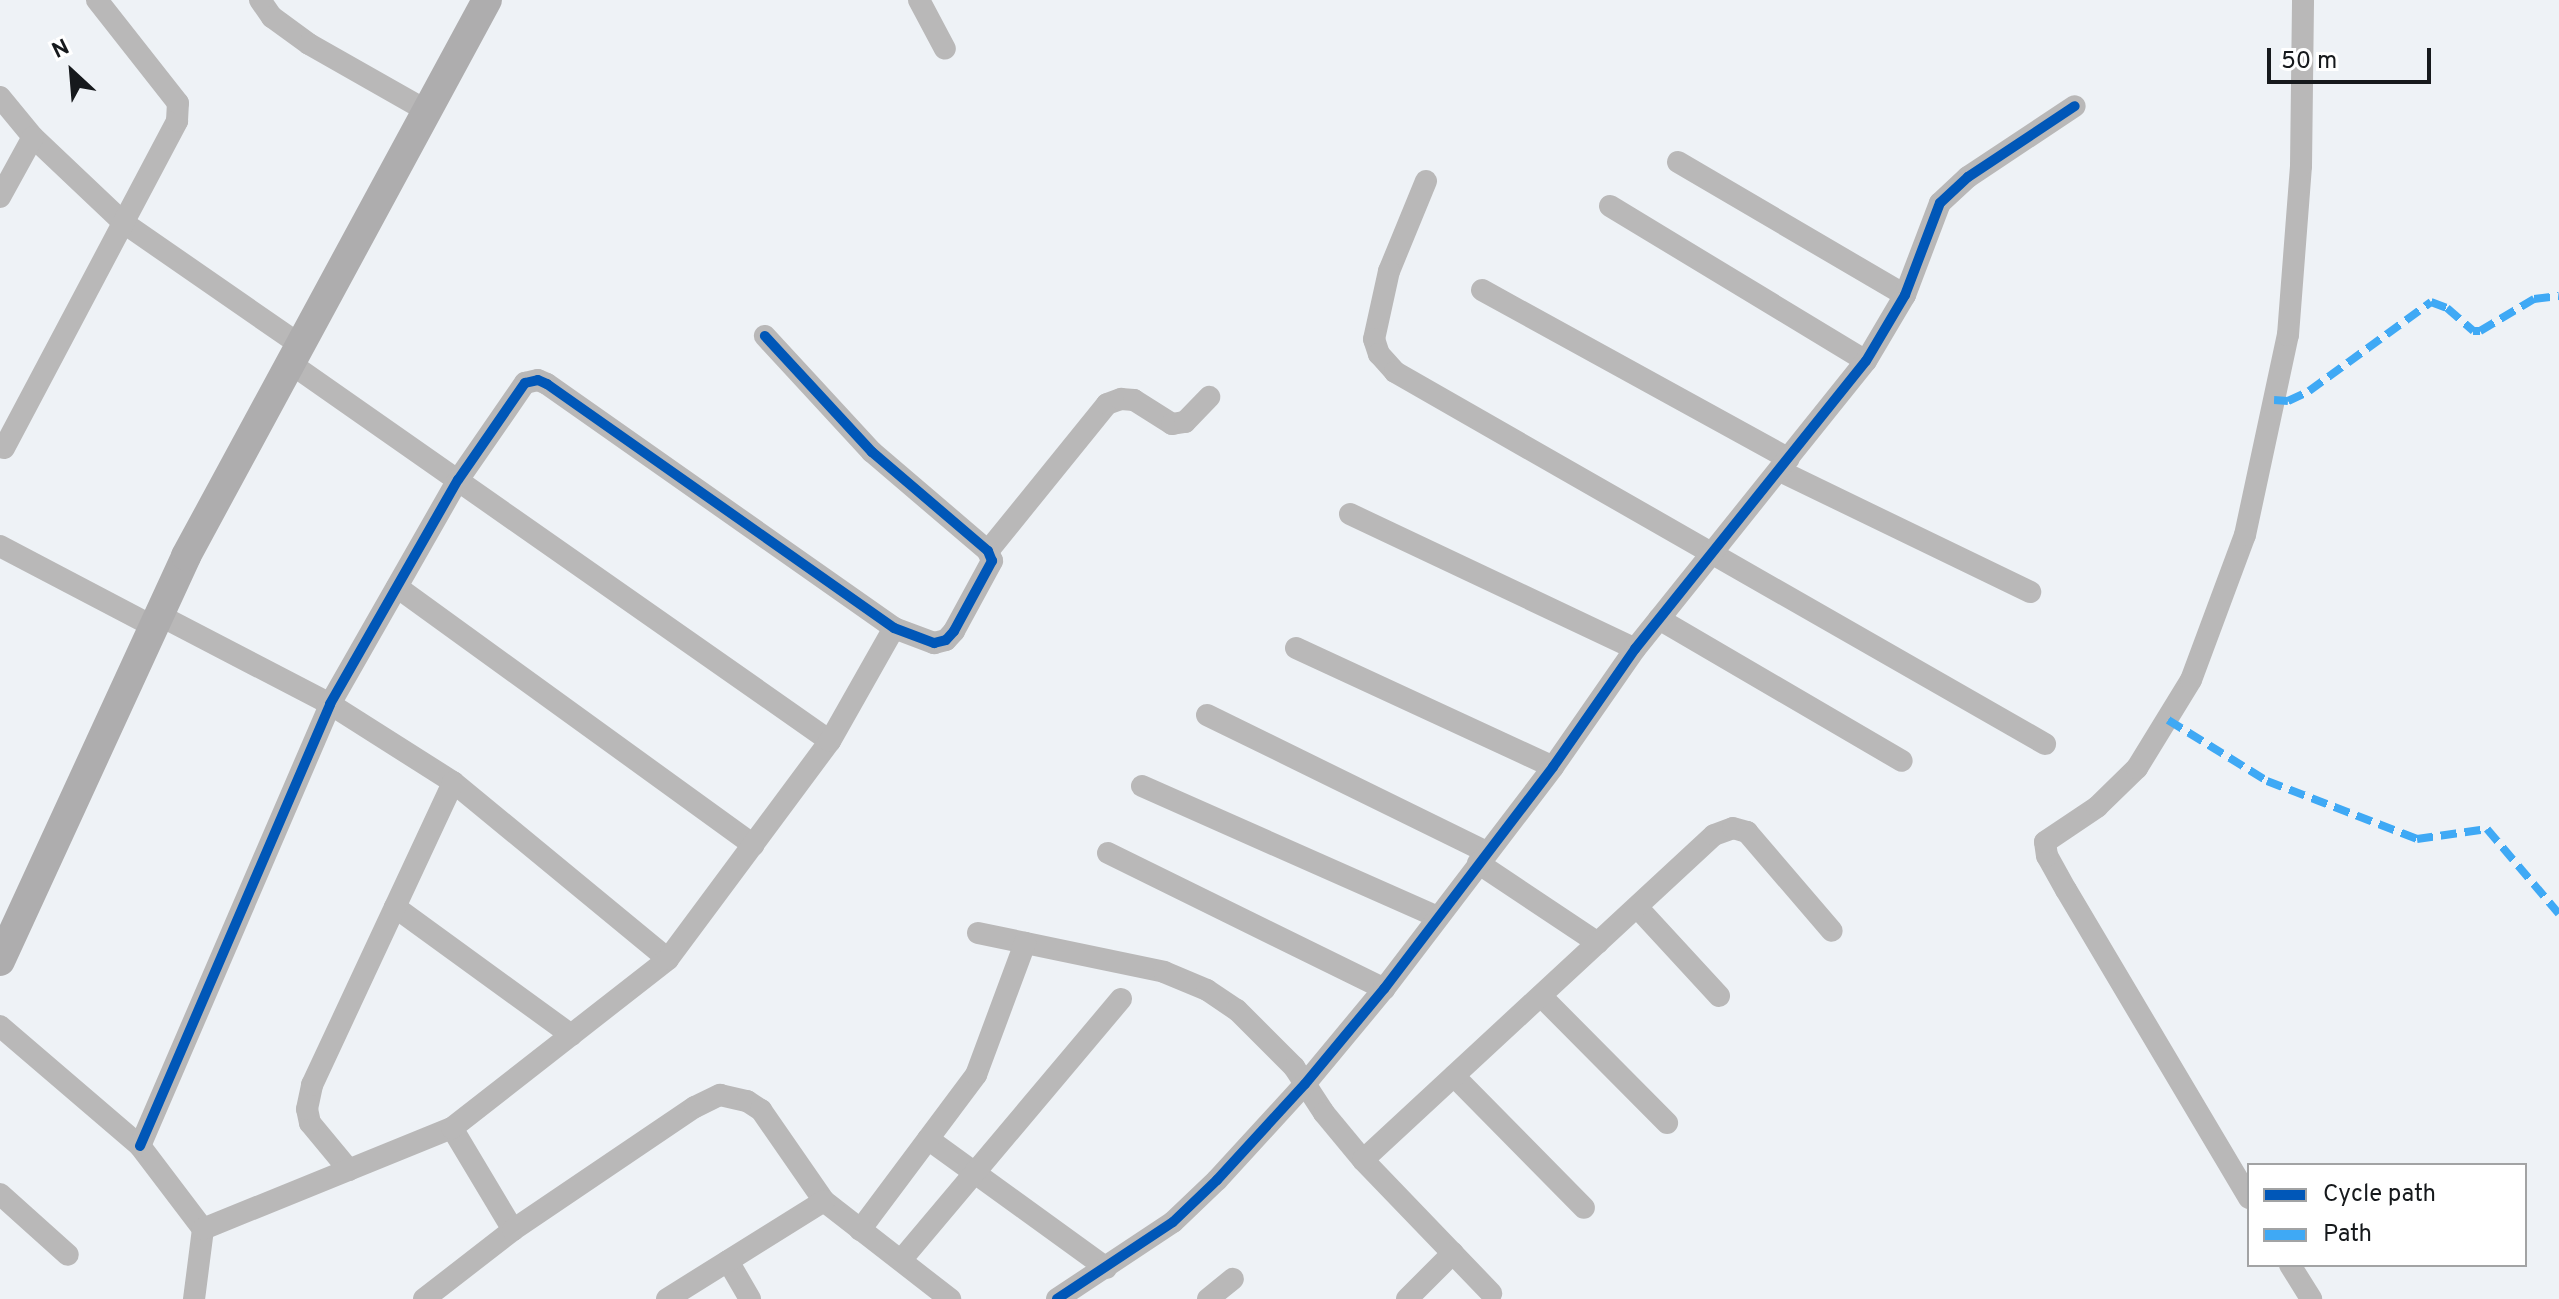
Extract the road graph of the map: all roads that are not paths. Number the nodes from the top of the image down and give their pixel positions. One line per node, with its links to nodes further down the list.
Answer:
1 (97, 0): 15 (street)
2 (260, 0): 9 (street)
3 (487, 0): 9 (main road)
4 (919, 0): 6 (street)
5 (2303, 0): 72 (street)
6 (945, 49)
7 (0, 97): 10 (street)
8 (2075, 106): 17 (street)
9 (427, 111): 19 (main road)
10 (33, 137): 13 (street); 15 (street)
11 (1678, 162): 17 (street)
12 (1426, 181): 28 (street)
13 (0, 197)
14 (1610, 206): 20 (street)
15 (124, 223): 19 (street); 22 (street)
16 (1482, 290): 23 (street)
17 (1905, 295): 20 (street)
18 (765, 336): 27 (street)
19 (295, 354): 24 (street); 32 (main road)
20 (1866, 361): 23 (street)
21 (1209, 397): 27 (street)
22 (4, 448)
23 (1784, 465): 28 (street); 30 (street)
24 (458, 480): 29 (street); 33 (street); 38 (street)
25 (1350, 514): 35 (street)
26 (0, 546): 32 (street)
27 (988, 551): 33 (street)
28 (1713, 551): 31 (street); 39 (street)
29 (397, 587): 36 (street); 44 (street)
30 (2030, 592)
31 (1659, 619): 35 (street); 40 (street)
32 (156, 621): 36 (street); 55 (main road)
33 (894, 628): 38 (street)
34 (1296, 648): 41 (street)
35 (1635, 649): 41 (street)
36 (330, 704): 42 (street); 67 (street)
37 (1207, 715): 46 (street)
38 (830, 741): 44 (street)
39 (2045, 744)
40 (1902, 761)
41 (1553, 767): 46 (street)
42 (453, 782): 47 (street); 54 (street)
43 (1142, 786): 49 (street)
44 (753, 845): 54 (street)
45 (1108, 853): 56 (street)
46 (1483, 857): 49 (street); 53 (street)
47 (395, 907): 61 (street); 69 (street)
48 (1637, 907): 50 (street); 53 (street); 58 (street)
49 (1436, 916): 56 (street)
50 (1832, 931)
51 (978, 933): 52 (street)
52 (1025, 943): 63 (street); 66 (street)
53 (1598, 943): 57 (street)
54 (668, 959): 61 (street)
55 (0, 961)
56 (1384, 989): 63 (street)
57 (1541, 996): 62 (street); 64 (street)
58 (1719, 996)
59 (1121, 999): 70 (street)
60 (0, 1026): 67 (street)
61 (571, 1035): 65 (street)
62 (1454, 1076): 68 (street); 74 (street)
63 (1305, 1084): 68 (street); 83 (street)
64 (1667, 1123)
65 (452, 1128): 69 (street); 76 (street)
66 (928, 1139): 70 (street); 77 (street)
67 (140, 1146): 75 (street)
68 (1363, 1160): 78 (street)
69 (349, 1170): 75 (street)
70 (975, 1173): 80 (street); 83 (street)
71 (0, 1194): 79 (street)
72 (2247, 1195)
73 (824, 1201): 76 (street); 77 (street); 81 (street)
74 (1584, 1208)
75 (203, 1229): 86 (street)
76 (513, 1230): 87 (street)
77 (860, 1230): 80 (street)
78 (1453, 1253): 85 (street); 93 (street)
79 (68, 1255)
80 (902, 1259): 90 (street)
81 (728, 1261): 88 (street); 89 (street)
82 (2291, 1267): 94 (street)
83 (1106, 1268): 91 (street)
84 (1233, 1279): 92 (street)
85 (1491, 1293)
86 (194, 1299)
87 (424, 1299)
88 (667, 1299)
89 (750, 1299)
90 (950, 1299)
91 (1057, 1299)
92 (1208, 1299)
93 (1407, 1299)
94 (2311, 1299)

